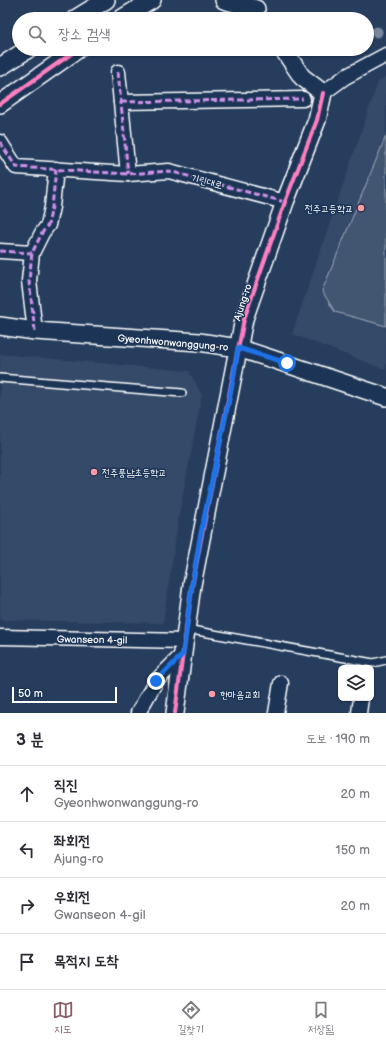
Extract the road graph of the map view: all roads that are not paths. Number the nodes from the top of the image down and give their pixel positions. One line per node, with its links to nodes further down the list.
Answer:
1 (106, 0): 5 (street)
2 (152, 0): 6 (street)
3 (224, 0): 4 (street)
4 (258, 9)
5 (86, 12)
6 (132, 12)
7 (386, 55): 13 (street)
8 (18, 56): 11 (street)
9 (68, 56): 16 (street)
10 (288, 56): 13 (street)
11 (0, 68)
12 (118, 72): 15 (street)
13 (324, 92): 20 (street, Ajung-ro)
14 (303, 99): 15 (street)
15 (121, 102): 19 (street)
16 (0, 104)
17 (0, 142): 18 (street, 기린대로)
18 (56, 169): 19 (street, 기린대로); 22 (street)
19 (128, 174): 20 (street, 기린대로)
20 (285, 202): 25 (street, Ajung-ro)
21 (0, 251): 22 (street)
22 (32, 253): 24 (street)
23 (0, 326): 24 (street, Gyeonhwonwanggung-ro)
24 (35, 331): 25 (street, Gyeonhwonwanggung-ro)
25 (238, 348): 28 (street, Gyeonhwonwanggung-ro); 30 (street, Ajung-ro)
26 (0, 378): 27 (lane)
27 (182, 393)
28 (386, 397)
29 (0, 637): 30 (street, Gwanseon 4-gil)
30 (184, 641): 31 (lane); 34 (street); 35 (street, Ajung-ro)
31 (386, 660)
32 (281, 683): 36 (street)
33 (361, 701): 37 (street)
34 (138, 713)
35 (175, 713)
36 (276, 713)
37 (359, 713)

